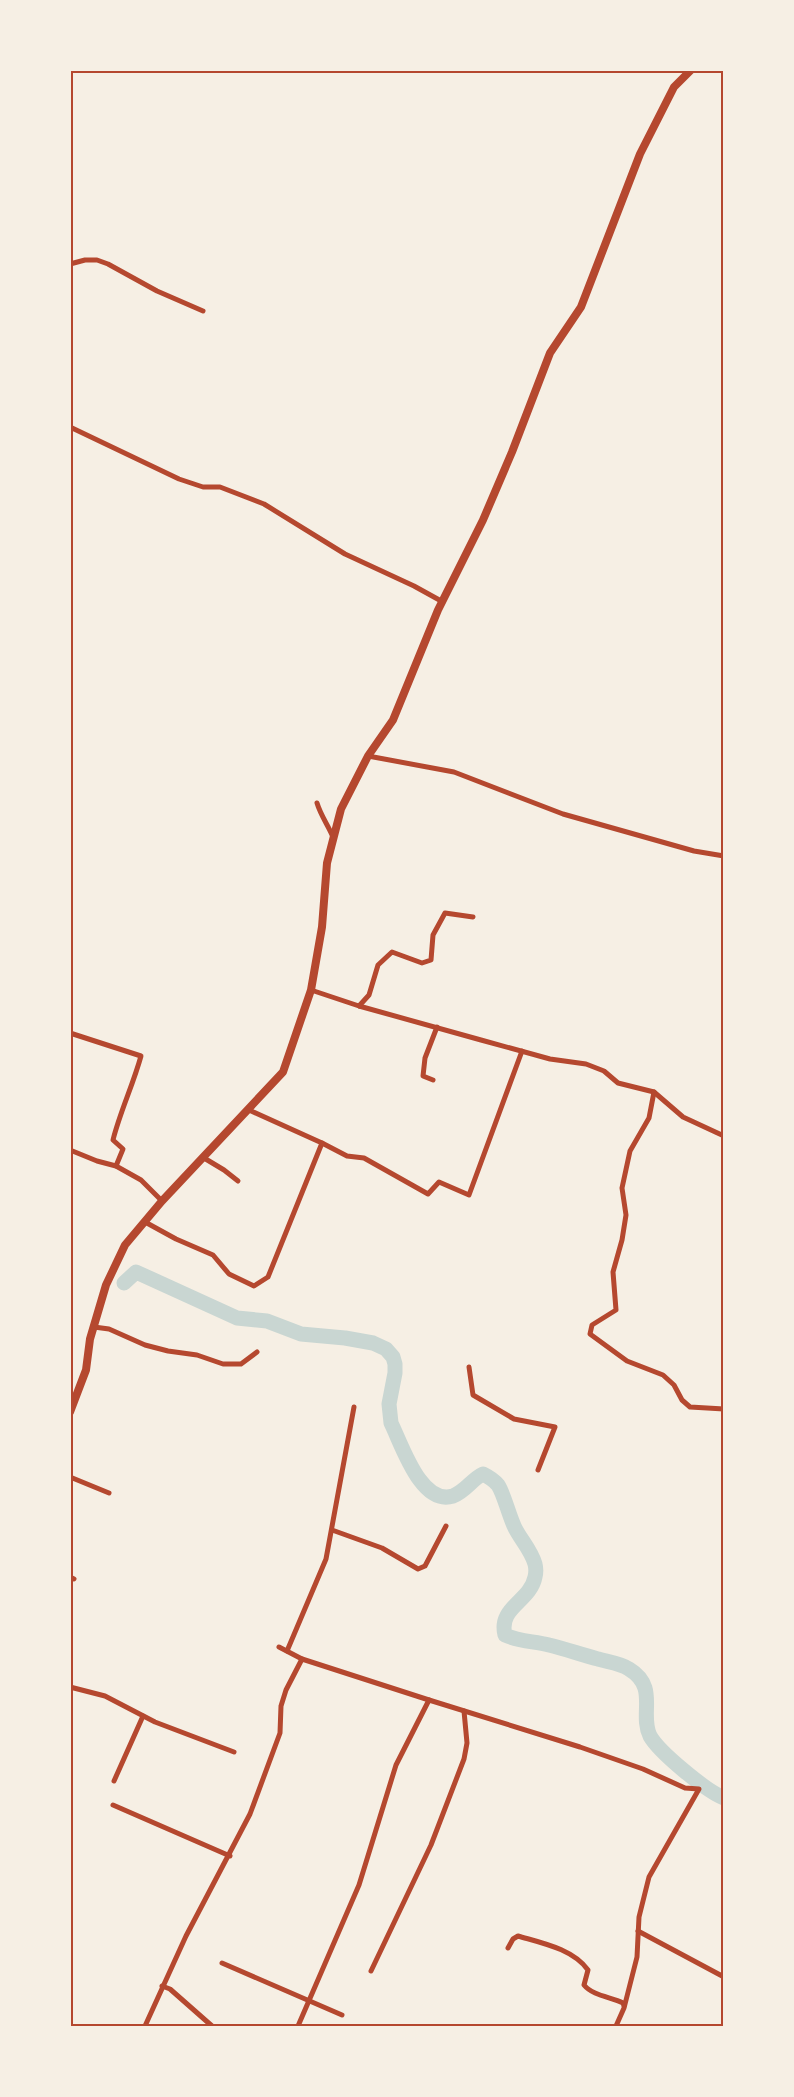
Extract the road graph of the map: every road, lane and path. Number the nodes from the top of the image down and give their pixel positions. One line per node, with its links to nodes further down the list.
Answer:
1 (690, 70): 5 (main road)
2 (70, 264): 3 (street)
3 (203, 312)
4 (70, 427): 5 (street)
5 (442, 602): 6 (main road)
6 (368, 756): 8 (main road); 9 (street)
7 (317, 803): 8 (street)
8 (333, 839): 11 (main road)
9 (723, 856)
10 (473, 917): 12 (street)
11 (311, 990): 12 (street); 18 (main road)
12 (359, 1006): 13 (street)
13 (437, 1028): 15 (street); 16 (street)
14 (70, 1033): 24 (street)
15 (522, 1051): 17 (street); 21 (street)
16 (433, 1080)
17 (654, 1092): 20 (street); 32 (street)
18 (249, 1110): 21 (street); 23 (main road)
19 (723, 1131): 20 (street)
20 (720, 1135)
21 (322, 1143): 27 (street)
22 (70, 1150): 24 (street)
23 (204, 1158): 25 (street); 26 (main road)
24 (116, 1166): 26 (street)
25 (238, 1181)
26 (162, 1202): 27 (main road)
27 (145, 1222): 28 (main road)
28 (94, 1327): 29 (street); 33 (main road)
29 (257, 1352)
30 (469, 1367): 34 (street)
31 (354, 1407): 38 (street)
32 (723, 1409)
33 (70, 1412)
34 (538, 1470)
35 (70, 1477): 36 (street)
36 (109, 1493)
37 (446, 1526): 38 (street)
38 (332, 1530): 40 (street)
39 (279, 1647): 40 (street)
40 (287, 1651): 41 (street)
41 (302, 1659): 43 (street); 49 (street)
42 (70, 1687): 45 (street)
43 (429, 1700): 44 (street); 56 (street)
44 (464, 1711): 50 (street); 53 (street)
45 (143, 1716): 46 (street); 47 (street)
46 (234, 1752)
47 (114, 1781)
48 (113, 1805): 49 (street)
49 (230, 1856): 55 (street)
50 (638, 1930): 54 (street); 57 (street)
51 (508, 1948): 57 (street)
52 (222, 1963): 56 (street)
53 (371, 1971)
54 (723, 1977)
55 (162, 1986): 59 (street); 60 (street)
56 (308, 2000): 58 (street); 61 (street)
57 (624, 2008): 62 (street)
58 (342, 2015)
59 (145, 2026)
60 (212, 2026)
61 (298, 2026)
62 (616, 2026)

